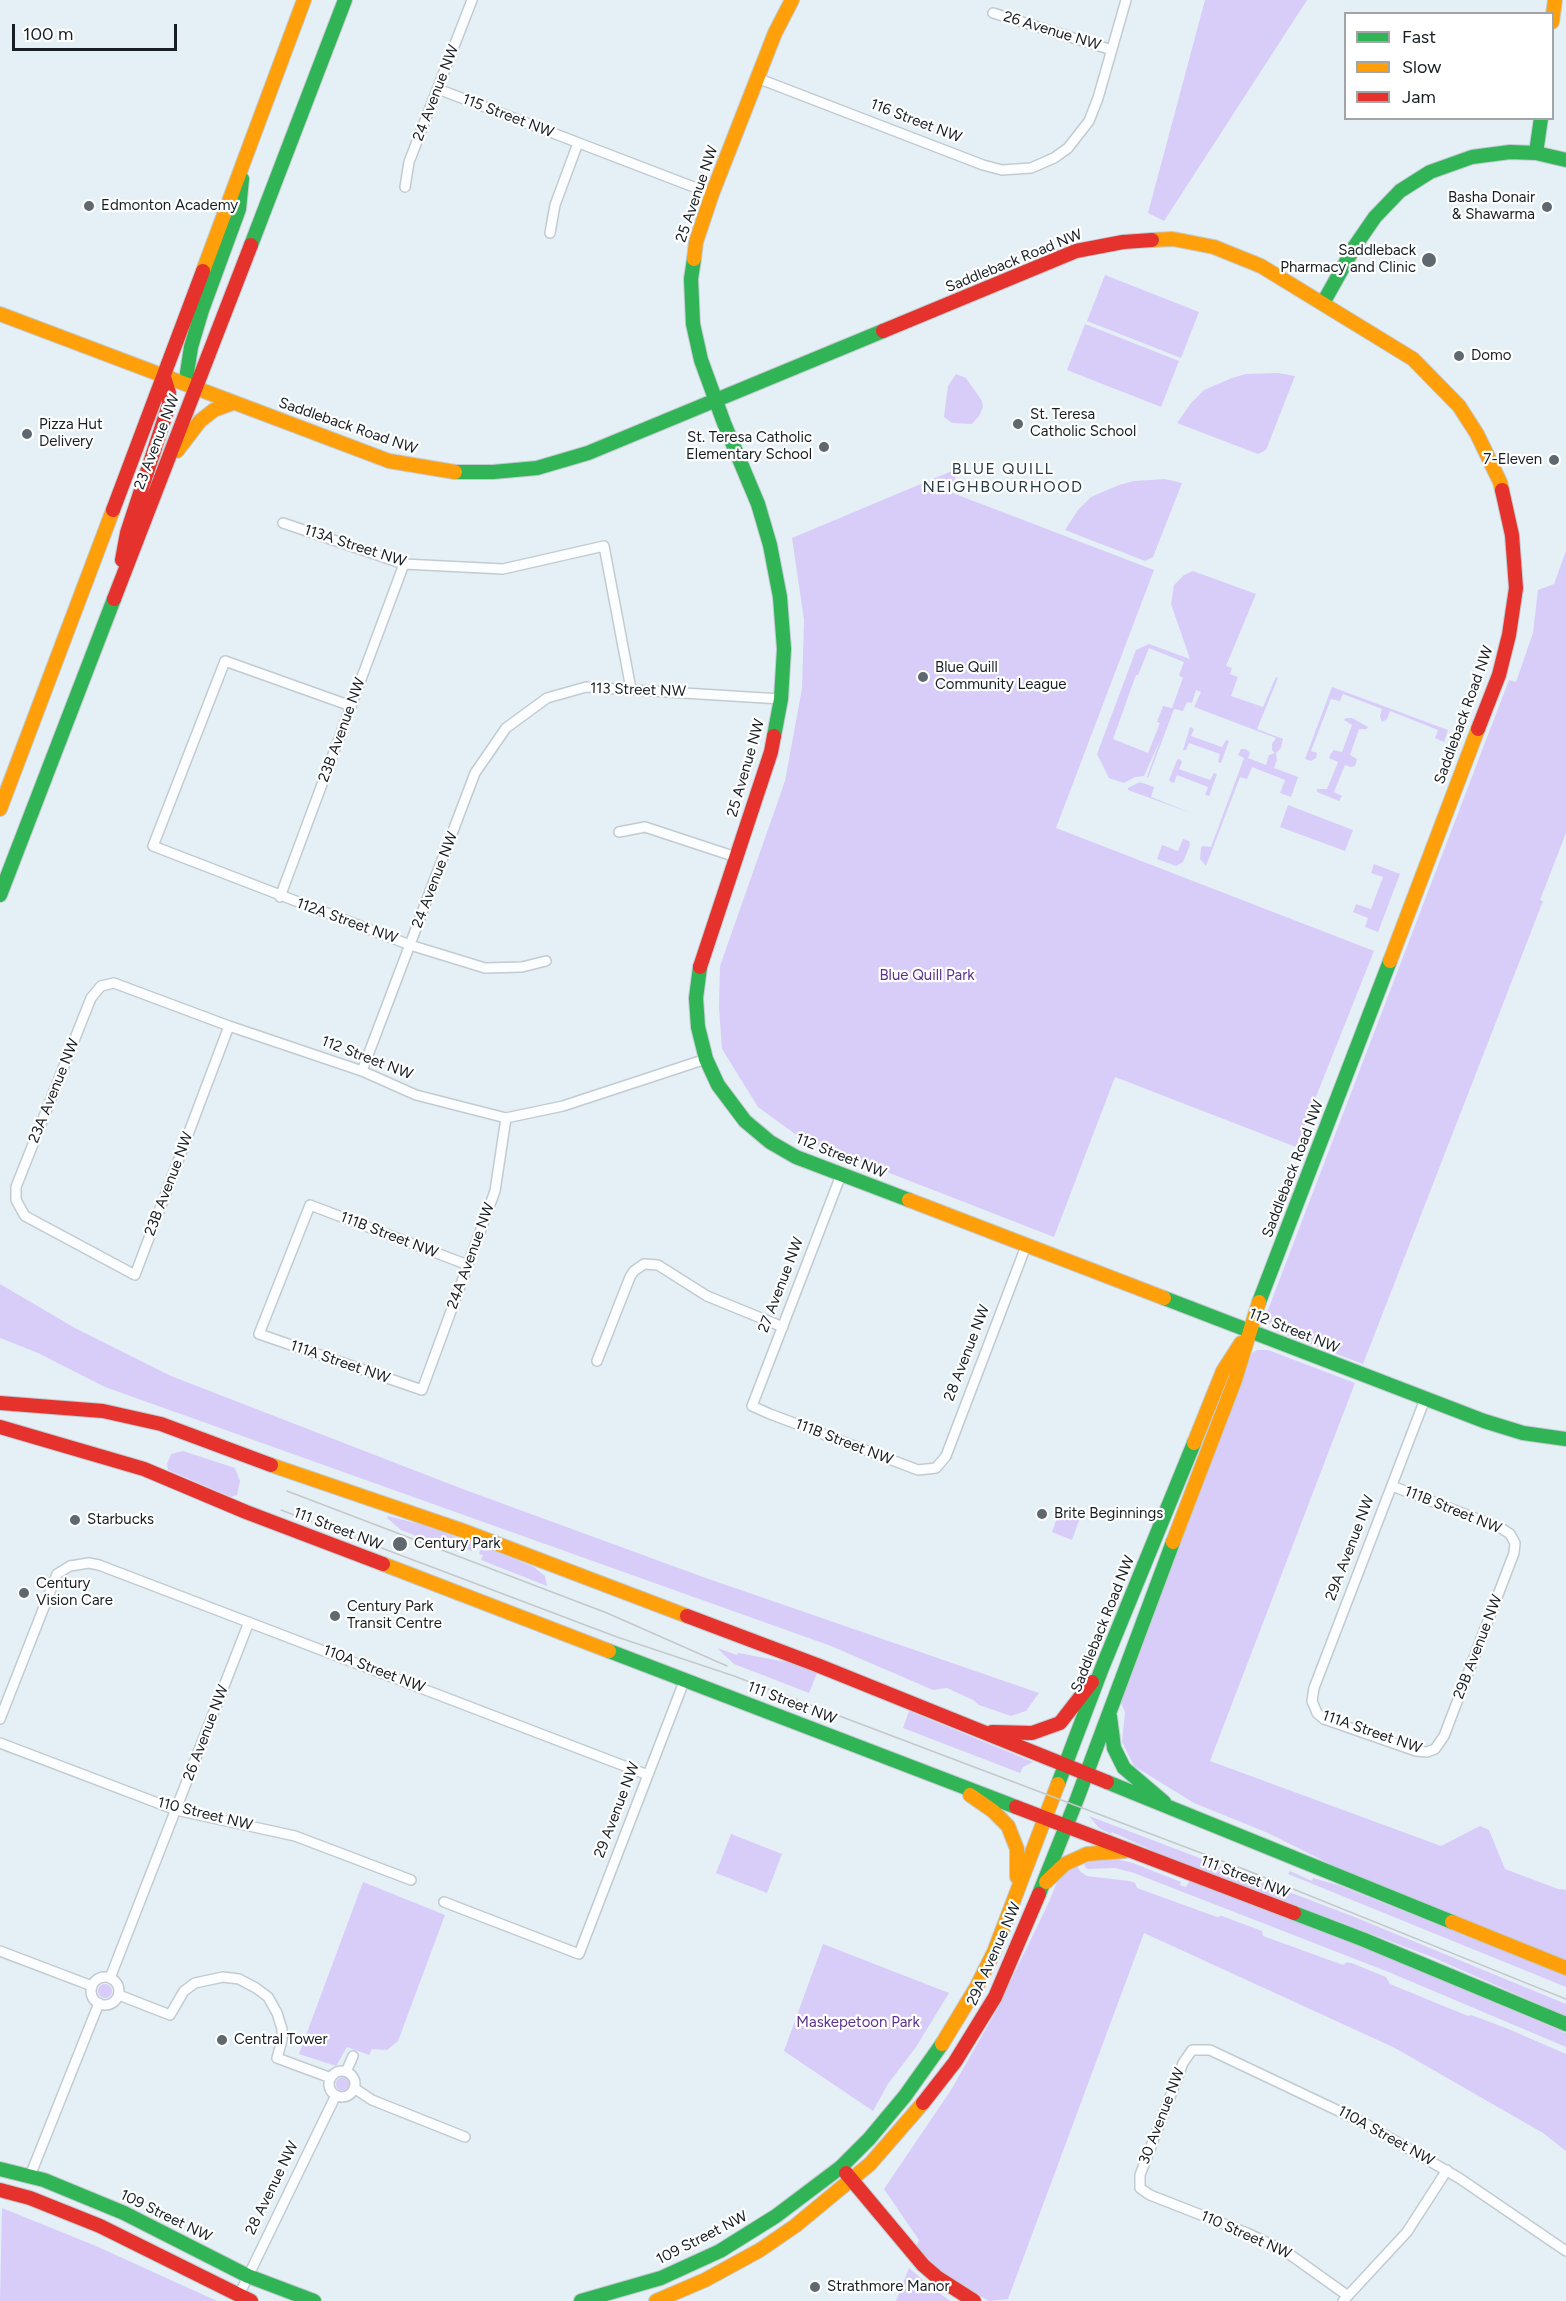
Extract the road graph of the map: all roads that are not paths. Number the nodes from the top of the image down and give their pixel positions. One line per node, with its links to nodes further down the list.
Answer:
1 (304, 0): 14 (street, 23 Avenue NW)
2 (345, 0): 22 (street, 23 Avenue NW)
3 (472, 0): 9 (street, 24 Avenue NW)
4 (792, 0): 8 (street, 25 Avenue NW)
5 (1126, 0): 7 (street, 26 Avenue NW)
6 (993, 13): 7 (street, 26 Avenue NW)
7 (1112, 50): 12 (street, 26 Avenue NW)
8 (757, 78): 12 (street, 116 Street NW); 17 (street, 25 Avenue NW)
9 (438, 89): 11 (street, 115 Street NW); 16 (street, 24 Avenue NW)
10 (1540, 120): 13 (street)
11 (578, 143): 17 (street, 115 Street NW); 18 (street)
12 (1063, 152)
13 (1536, 153): 15 (street); 19 (street)
14 (244, 159): 21 (street, 23 Avenue NW); 22 (street)
15 (1566, 160)
16 (405, 187)
17 (712, 194): 23 (street, 25 Avenue NW)
18 (550, 233)
19 (1323, 303): 23 (street, Saddleback Road NW); 50 (street, Saddleback Road NW)
20 (0, 314): 21 (street, Saddleback Road NW)
21 (164, 377): 22 (street, Saddleback Road NW); 28 (street); 33 (street, 23 Avenue NW)
22 (195, 388): 24 (street, Saddleback Road NW); 25 (street, 23 Avenue NW)
23 (716, 400): 24 (street, Saddleback Road NW); 30 (street, 25 Avenue NW)
24 (233, 403): 25 (street)
25 (163, 473): 28 (street, 23 Avenue NW)
26 (283, 523): 27 (street, 113A Street NW)
27 (404, 564): 29 (street, 113A Street NW); 31 (street, 23B Avenue NW)
28 (116, 592): 36 (street, 23 Avenue NW)
29 (632, 689): 30 (street, 113 Street NW); 32 (street, 113 Street NW)
30 (781, 699): 35 (street, 25 Avenue NW)
31 (351, 706): 37 (street, 23B Avenue NW); 37 (street, 112A Street NW)
32 (506, 728): 38 (street, 24 Avenue NW)
33 (0, 809)
34 (619, 832): 35 (street)
35 (735, 857): 42 (street, 25 Avenue NW)
36 (0, 895)
37 (280, 897): 38 (street, 112A Street NW)
38 (410, 945): 39 (street, 112A Street NW); 43 (street, 24 Avenue NW)
39 (546, 961)
40 (101, 986): 41 (street, 112 Street NW); 48 (street, 23A Avenue NW)
41 (229, 1026): 43 (street, 112 Street NW); 48 (street, 23B Avenue NW)
42 (706, 1059): 44 (street, 112 Street NW); 45 (street, 112 Street NW)
43 (363, 1071): 44 (street, 112 Street NW)
44 (506, 1118): 47 (street, 24A Avenue NW)
45 (841, 1175): 46 (street, 112 Street NW); 49 (street, 27 Avenue NW)
46 (1026, 1246): 50 (street, 112 Street NW); 59 (street, 28 Avenue NW)
47 (468, 1265): 51 (street, 111B Street NW); 53 (street, 24A Avenue NW)
48 (135, 1275)
49 (783, 1328): 52 (street); 56 (street, 27 Avenue NW)
50 (1248, 1331): 54 (street, 112 Street NW); 63 (street, Saddleback Road NW); 65 (street, Saddleback Road NW)
51 (259, 1334): 53 (street, 111A Street NW)
52 (597, 1361)
53 (422, 1390)
54 (1425, 1399): 58 (street, 112 Street NW); 60 (street, 29A Avenue NW)
55 (0, 1403): 68 (street)
56 (752, 1406): 59 (street, 111B Street NW)
57 (0, 1427): 64 (street, 111 Street NW)
58 (1566, 1439)
59 (936, 1468)
60 (1392, 1486): 61 (street, 111B Street NW); 66 (street, 29A Avenue NW)
61 (1513, 1538): 70 (street, 29B Avenue NW)
62 (249, 1622): 67 (street, 110A Street NW); 72 (street, 110A Street NW); 76 (street, 26 Avenue NW)
63 (1102, 1668): 68 (street); 71 (street, Saddleback Road NW)
64 (685, 1679): 72 (street, 29 Avenue NW); 74 (street, 111 Street NW)
65 (1111, 1705): 73 (street, Saddleback Road NW); 75 (street)
66 (1314, 1710): 70 (street, 111A Street NW)
67 (0, 1719)
68 (981, 1732): 71 (street)
69 (0, 1743): 76 (street, 110 Street NW)
70 (1432, 1751)
71 (1064, 1766): 73 (street); 77 (street, 29A Avenue NW)
72 (648, 1775): 82 (street, 29 Avenue NW)
73 (1086, 1775): 75 (street); 78 (street, 29A Avenue NW)
74 (951, 1782): 77 (street, 111 Street NW); 83 (street)
75 (1172, 1809): 85 (street)
76 (176, 1810): 80 (street, 110 Street NW); 86 (street, 26 Avenue NW)
77 (1044, 1818): 78 (street, 111 Street NW); 83 (street, 29A Avenue NW)
78 (1066, 1827): 79 (street, 111 Street NW); 81 (street, 29A Avenue NW)
79 (1130, 1851): 81 (street); 90 (street, 111 Street NW)
80 (411, 1880)
81 (1041, 1889): 102 (street, 29A Avenue NW)
82 (444, 1902)
83 (1010, 1910): 98 (street, 29A Avenue NW)
84 (0, 1951): 87 (street)
85 (1566, 1968)
86 (110, 1978): 87 (street); 88 (street)
87 (92, 1986): 89 (street)
88 (119, 1995): 89 (street); 94 (street)
89 (99, 2003): 101 (street)
90 (1566, 2025)
91 (1192, 2049): 100 (street, 110A Street NW); 103 (street, 30 Avenue NW)
92 (353, 2056): 93 (street)
93 (346, 2072): 94 (street); 95 (street)
94 (331, 2078): 96 (street)
95 (354, 2088): 96 (street); 97 (street)
96 (336, 2095): 106 (street, 28 Avenue NW)
97 (465, 2137)
98 (841, 2167): 102 (street); 109 (street, 109 Street NW)
99 (0, 2169): 101 (street, 109 Street NW)
100 (1447, 2170): 105 (street, 110A Street NW); 108 (street)
101 (30, 2176): 106 (street, 109 Street NW)
102 (851, 2180): 112 (street); 113 (street)
103 (1139, 2185): 108 (street, 110 Street NW)
104 (0, 2190): 107 (street)
105 (1566, 2251)
106 (248, 2276): 107 (street, 28 Avenue NW); 110 (street, 109 Street NW)
107 (245, 2298)
108 (1345, 2298)
109 (595, 2300): 111 (street, 109 Street NW)
110 (314, 2301)
111 (580, 2301)
112 (656, 2301)
113 (974, 2301)

